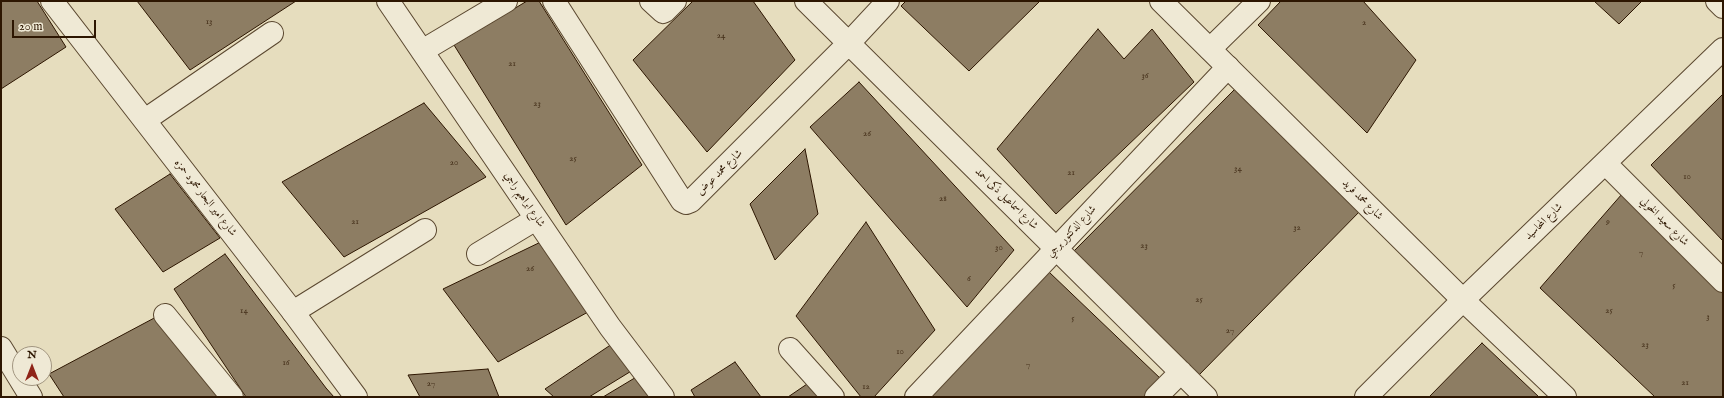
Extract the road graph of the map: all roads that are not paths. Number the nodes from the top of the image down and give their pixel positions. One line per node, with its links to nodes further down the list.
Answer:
1 (52, 1): 19 (street, شارع امير البحار محمود حمزه)
2 (388, 1): 17 (street, شارع ابراهيم راجي)
3 (506, 1): 17 (street)
4 (554, 1): 14 (street, شارع محمد عوض)
5 (651, 1): 6 (street)
6 (675, 1)
7 (806, 1): 14 (street, شارع اسماعيل ذكى احمد)
8 (888, 1): 14 (street, شارع محمد عوض)
9 (1161, 1): 15 (street, شارع محمد فريد)
10 (1259, 1): 15 (street)
11 (1717, 1): 12 (street)
12 (1723, 7)
13 (272, 34): 19 (street)
14 (848, 44): 23 (street, شارع اسماعيل ذكى احمد)
15 (1210, 49): 18 (street, شارع محمد فريد)
16 (1723, 49): 20 (street, شارع المحاسيد)
17 (422, 51): 21 (street, شارع ابراهيم راجي)
18 (1228, 67): 23 (street, شارع الدكتور برجي); 26 (street, شارع محمد فريد)
19 (145, 120): 27 (street, شارع امير البحار محمود حمزه)
20 (1605, 163): 25 (street, شارع سعيد الخولي); 26 (street, شارع المحاسيد)
21 (536, 219): 24 (street); 35 (street, شارع ابراهيم راجي)
22 (425, 230): 27 (street)
23 (1057, 248): 31 (street, شارع اسماعيل ذكى احمد); 37 (street, شارع الدكتور برجي)
24 (478, 254)
25 (1723, 281)
26 (1463, 300): 40 (street, شارع المحاسيد); 41 (street, شارع محمد فريد)
27 (293, 312): 34 (street, شارع امير البحار محمود حمزه)
28 (165, 315): 33 (street)
29 (1, 348): 32 (street)
30 (790, 349): 36 (street)
31 (1181, 372): 38 (street); 39 (street, شارع اسماعيل ذكى احمد)
32 (31, 397)
33 (232, 397)
34 (356, 397)
35 (663, 397)
36 (833, 397)
37 (916, 397)
38 (1156, 397)
39 (1206, 397)
40 (1366, 397)
41 (1565, 397)

